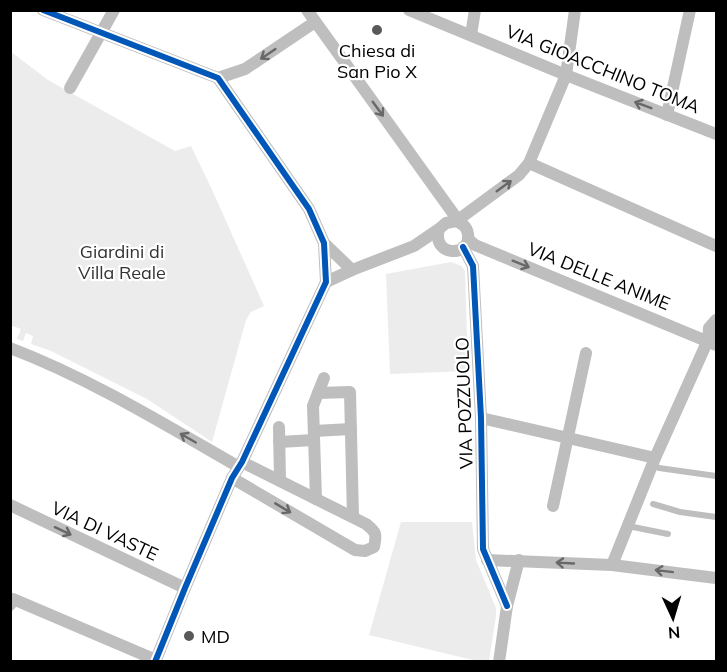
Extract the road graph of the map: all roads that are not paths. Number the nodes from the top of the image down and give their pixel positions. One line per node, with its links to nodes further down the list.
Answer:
1 (43, 10): 9 (street)
2 (114, 10): 9 (street)
3 (307, 10): 8 (street)
4 (475, 10): 10 (street)
5 (575, 10): 11 (street)
6 (690, 10): 14 (street)
7 (414, 12): 10 (street, VIA GIOACCHINO TOMA)
8 (315, 22): 12 (street, one-way to 12); 17 (street, one-way to 17)
9 (102, 34): 12 (street); 13 (street)
10 (471, 35): 11 (street, VIA GIOACCHINO TOMA)
11 (566, 75): 14 (street, VIA GIOACCHINO TOMA, one-way to 11); 16 (street)
12 (218, 78): 19 (street)
13 (70, 88)
14 (667, 115): 15 (street, VIA GIOACCHINO TOMA)
15 (717, 134)
16 (529, 163): 17 (street, one-way to 16); 22 (street)
17 (458, 222): 18 (street); 20 (street)
18 (439, 229): 21 (street); 23 (street)
19 (324, 243): 26 (street); 27 (street)
20 (466, 243): 23 (street); 24 (street, VIA DELLE ANIME); 25 (street, VIA POZZUOLO)
21 (414, 246): 23 (street); 26 (street)
22 (717, 246)
23 (442, 247)
24 (492, 252): 25 (street); 29 (street, VIA DELLE ANIME, one-way to 29)
25 (473, 266): 34 (street, VIA POZZUOLO)
26 (352, 270): 27 (street)
27 (326, 282): 41 (street)
28 (717, 320): 29 (street)
29 (714, 340): 40 (street)
30 (10, 348): 41 (street, one-way to 30)
31 (586, 353): 38 (street)
32 (324, 378): 33 (street)
33 (318, 393): 36 (street); 37 (street)
34 (481, 418): 38 (street); 52 (street, VIA POZZUOLO)
35 (279, 427): 39 (street)
36 (351, 429): 37 (street); 49 (street)
37 (314, 436): 39 (street); 44 (street)
38 (568, 438): 40 (street); 47 (street)
39 (279, 442): 43 (street)
40 (654, 461): 42 (lane); 50 (street)
41 (238, 469): 43 (street); 49 (street, one-way to 49); 56 (street)
42 (716, 475)
43 (280, 481): 44 (street)
44 (316, 499): 49 (street)
45 (652, 504): 48 (lane)
46 (10, 506): 56 (street, VIA DI VASTE, one-way to 56)
47 (553, 506)
48 (717, 517)
49 (353, 518)
50 (627, 526): 51 (lane); 54 (street)
51 (668, 534)
52 (487, 560): 53 (street); 58 (street, VIA POZZUOLO)
53 (519, 560): 54 (street, one-way to 53); 58 (street)
54 (612, 565): 55 (street, one-way to 54)
55 (717, 578)
56 (184, 588): 59 (street)
57 (10, 605): 59 (street)
58 (507, 606): 60 (street)
59 (155, 661)
60 (499, 662)

